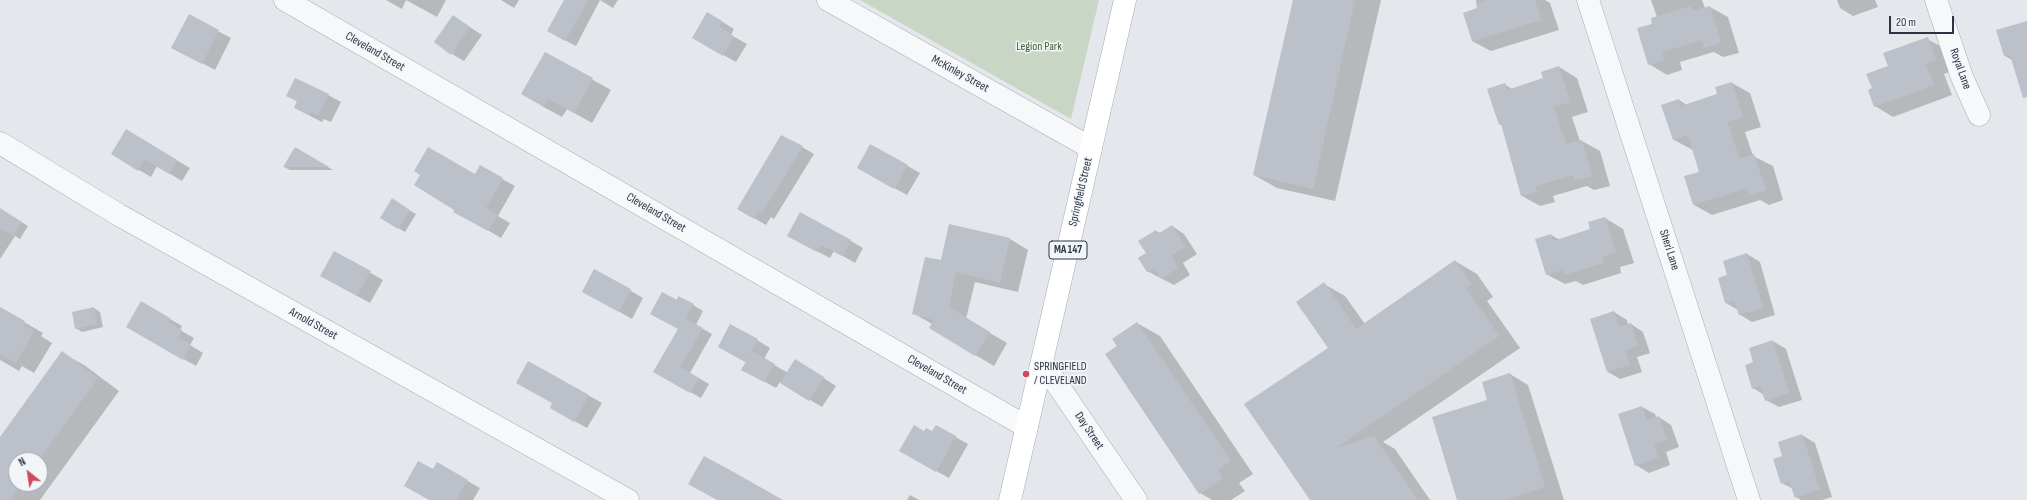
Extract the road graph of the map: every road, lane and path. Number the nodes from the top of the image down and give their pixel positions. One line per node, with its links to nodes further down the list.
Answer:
1 (285, 0): 10 (street, Cleveland Street)
2 (828, 0): 8 (street, McKinley Street)
3 (1124, 0): 8 (main road, Springfield Street / MA 147)
4 (1588, 0): 14 (street, Sheri Lane)
5 (1936, 0): 6 (street, Royal Lane)
6 (1980, 115)
7 (0, 143): 11 (street, Arnold Street)
8 (1091, 148): 9 (main road, Springfield Street / MA 147)
9 (1042, 362): 10 (main road, Springfield Street / MA 147); 13 (street, Day Street)
10 (1027, 426): 12 (main road, Springfield Street / MA 147)
11 (628, 500)
12 (1010, 500)
13 (1136, 500)
14 (1749, 500)

